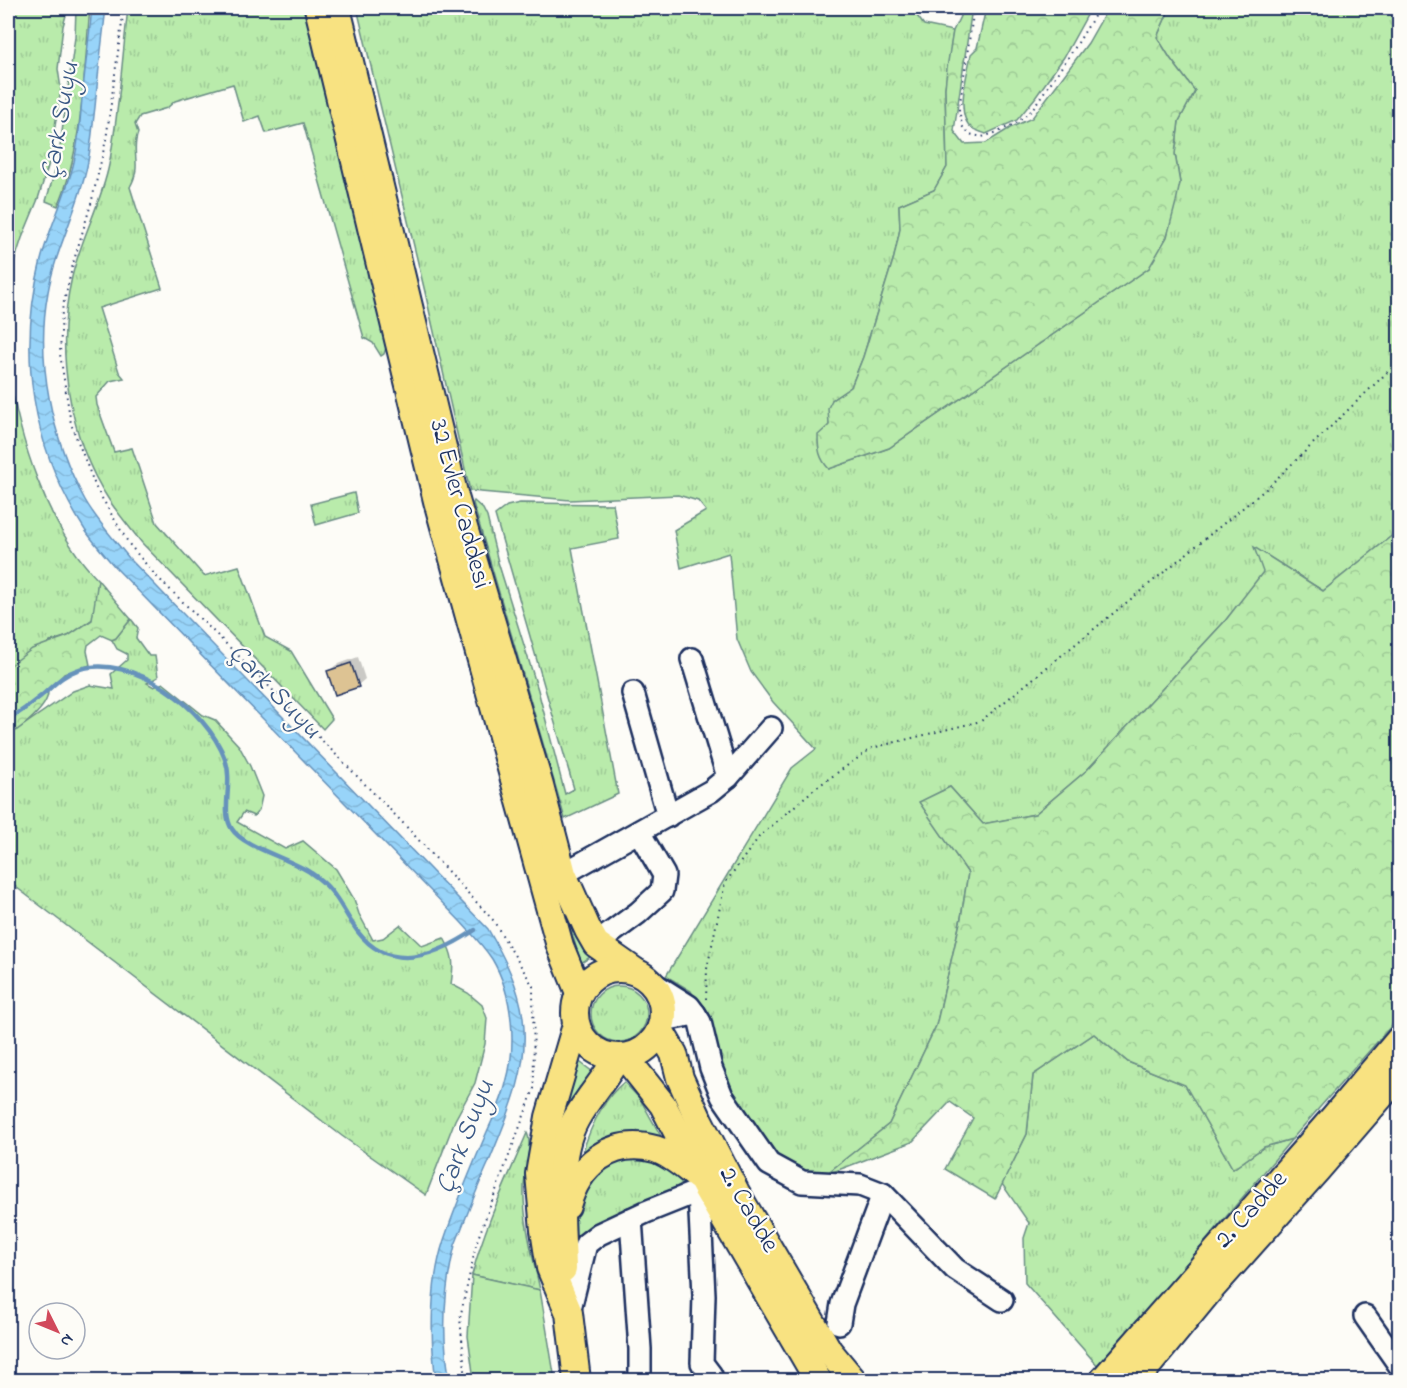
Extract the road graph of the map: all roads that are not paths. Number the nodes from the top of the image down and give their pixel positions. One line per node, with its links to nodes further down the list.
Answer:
1 (318, 8): 12 (main road, 32 Evler Caddesi)
2 (337, 8): 9 (main road, 32 Evler Caddesi)
3 (692, 659): 6 (street)
4 (633, 693): 7 (street)
5 (771, 728): 6 (street)
6 (728, 777): 7 (street)
7 (668, 816): 8 (street)
8 (639, 832): 9 (street); 10 (street)
9 (564, 874): 10 (main road, 32 Evler Caddesi)
10 (596, 944): 11 (main road, 32 Evler Caddesi)
11 (642, 976): 12 (main road); 13 (street); 15 (main road)
12 (579, 993): 14 (main road)
13 (698, 1018): 15 (street); 20 (street)
14 (576, 1025): 17 (main road); 24 (main road)
15 (661, 1025): 17 (main road); 32 (main road, 2. Cadde)
16 (1400, 1039): 33 (main road, 2. Cadde)
17 (621, 1057): 19 (main road, 2. Cadde); 22 (main road)
18 (1400, 1074): 34 (main road, 2. Cadde)
19 (703, 1187): 21 (street); 22 (main road); 30 (street); 31 (main road, 2. Cadde)
20 (884, 1194): 23 (street); 26 (street)
21 (631, 1219): 24 (street); 29 (street)
22 (562, 1224): 24 (main road)
23 (1002, 1300)
24 (567, 1304): 28 (main road)
25 (1365, 1316): 27 (street)
26 (839, 1323)
27 (1400, 1366)
28 (578, 1380)
29 (640, 1380)
30 (711, 1380)
31 (818, 1380)
32 (853, 1380)
33 (1103, 1380)
34 (1136, 1380)

